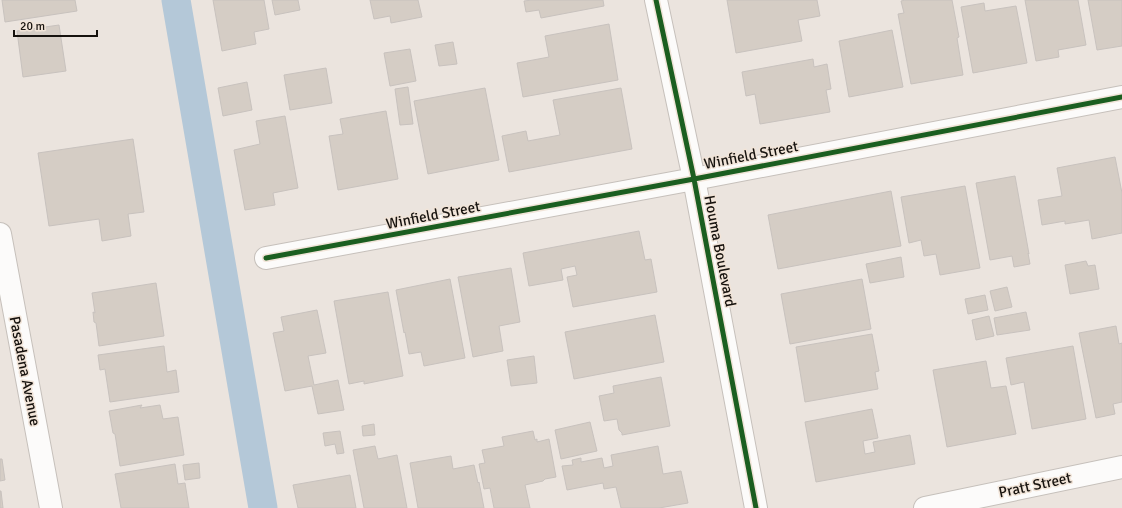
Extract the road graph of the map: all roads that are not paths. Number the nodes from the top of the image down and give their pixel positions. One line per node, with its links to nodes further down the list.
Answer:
1 (656, 0): 3 (street, Houma Boulevard)
2 (1122, 97): 3 (street, Winfield Street)
3 (694, 178): 5 (street, Winfield Street); 9 (street, Houma Boulevard)
4 (0, 234): 6 (street, Pasadena Avenue)
5 (266, 258)
6 (4, 275): 8 (street, Pasadena Avenue)
7 (1122, 467): 10 (street, Pratt Street)
8 (51, 508)
9 (756, 508)
10 (925, 508)

